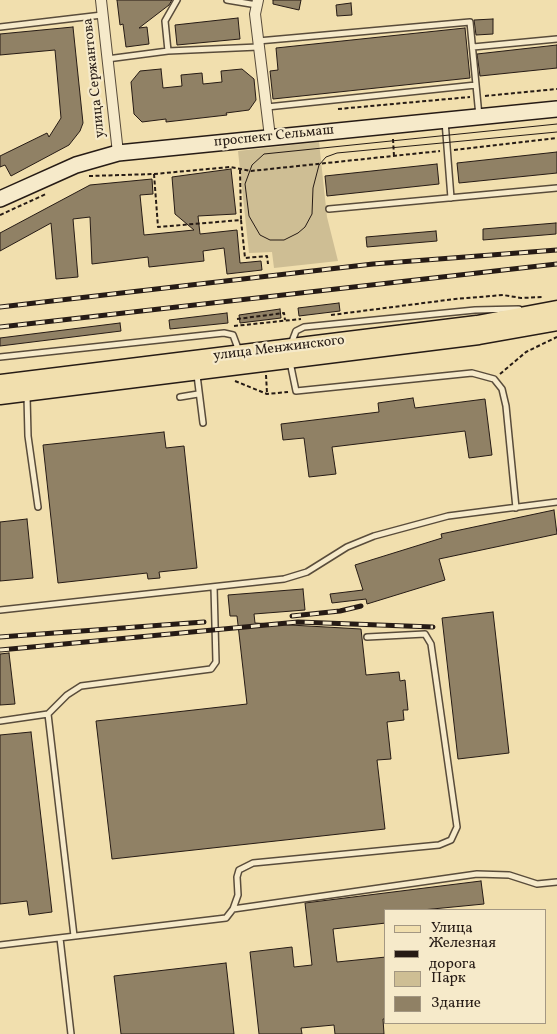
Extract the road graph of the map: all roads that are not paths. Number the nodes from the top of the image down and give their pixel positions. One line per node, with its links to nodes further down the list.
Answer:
1 (101, 0): 5 (street, улица Сержантова)
2 (177, 0): 10 (lane)
3 (227, 0): 4 (lane)
4 (257, 2): 8 (street)
5 (102, 16): 6 (lane); 11 (street, улица Сержантова)
6 (0, 28)
7 (557, 39): 9 (lane)
8 (258, 44): 9 (lane); 10 (lane); 13 (street)
9 (473, 47): 12 (lane)
10 (168, 51): 11 (lane)
11 (106, 59): 18 (street, улица Сержантова)
12 (476, 85): 13 (lane); 15 (lane)
13 (266, 107): 17 (street)
14 (557, 109): 15 (main road, проспект Сельмаш)
15 (479, 117): 16 (main road, проспект Сельмаш)
16 (445, 120): 17 (main road, проспект Сельмаш); 20 (lane)
17 (270, 137): 18 (main road, проспект Сельмаш)
18 (118, 153): 21 (main road, проспект Сельмаш)
19 (557, 188): 20 (lane)
20 (450, 198): 22 (lane)
21 (0, 200)
22 (329, 209)
23 (554, 304): 26 (main road, улица Менжинского)
24 (557, 322): 26 (main road, улица Менжинского)
25 (240, 353): 26 (main road, улица Менжинского); 27 (lane); 28 (main road, улица Менжинского)
26 (291, 354): 28 (main road, улица Менжинского); 37 (lane)
27 (0, 357)
28 (196, 366): 29 (main road, улица Менжинского); 30 (main road, улица Менжинского); 31 (lane)
29 (0, 383)
30 (27, 392): 32 (main road, улица Менжинского); 36 (lane)
31 (198, 394): 33 (lane); 34 (lane)
32 (0, 396)
33 (180, 397)
34 (203, 423)
35 (557, 502): 37 (lane)
36 (38, 507)
37 (516, 508): 38 (lane)
38 (214, 587): 39 (lane); 41 (lane)
39 (0, 610)
40 (366, 637): 44 (lane)
41 (48, 714): 42 (lane); 45 (lane)
42 (0, 721)
43 (557, 882): 44 (lane)
44 (233, 909): 45 (lane)
45 (74, 936): 46 (lane)
46 (60, 938): 47 (lane); 48 (lane)
47 (0, 945)
48 (71, 1034)

